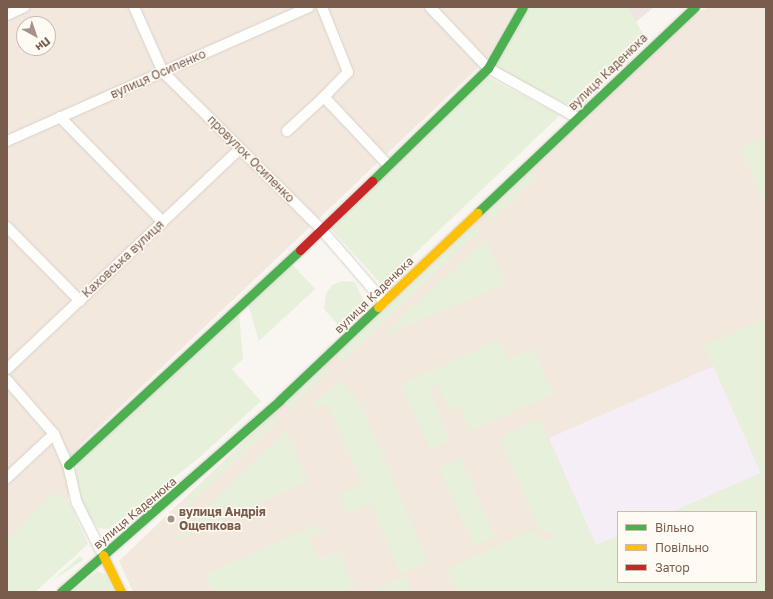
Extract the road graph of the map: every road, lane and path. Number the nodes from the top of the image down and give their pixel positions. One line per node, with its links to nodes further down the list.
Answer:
1 (24, 7): 8 (street)
2 (134, 7): 10 (street, провулок Осипенко)
3 (309, 7): 10 (street, вулиця Осипенко)
4 (322, 7): 11 (street)
5 (430, 7): 9 (street)
6 (523, 7): 9 (street)
7 (695, 7): 13 (street, вулиця Каденюка)
8 (7, 15)
9 (488, 68): 13 (street); 17 (street)
10 (163, 72): 12 (street, вулиця Осипенко); 16 (street, провулок Осипенко)
11 (324, 97): 14 (street); 17 (street)
12 (60, 117): 15 (street, вулиця Осипенко); 18 (street)
13 (578, 118): 22 (street, вулиця Каденюка)
14 (287, 131)
15 (7, 141)
16 (240, 149): 18 (street, Каховська вулиця); 20 (street, провулок Осипенко)
17 (388, 165): 20 (street)
18 (163, 222): 21 (street, Каховська вулиця)
19 (7, 227): 21 (street)
20 (322, 230): 22 (street, провулок Осипенко); 26 (street)
21 (80, 301): 23 (street, Каховська вулиця)
22 (384, 302): 28 (street, вулиця Каденюка)
23 (7, 370)
24 (7, 380): 25 (street)
25 (54, 434): 26 (street); 27 (street)
26 (68, 465): 28 (street)
27 (7, 478)
28 (103, 555): 29 (street, вулиця Каденюка); 30 (street)
29 (61, 592)
30 (121, 592)

